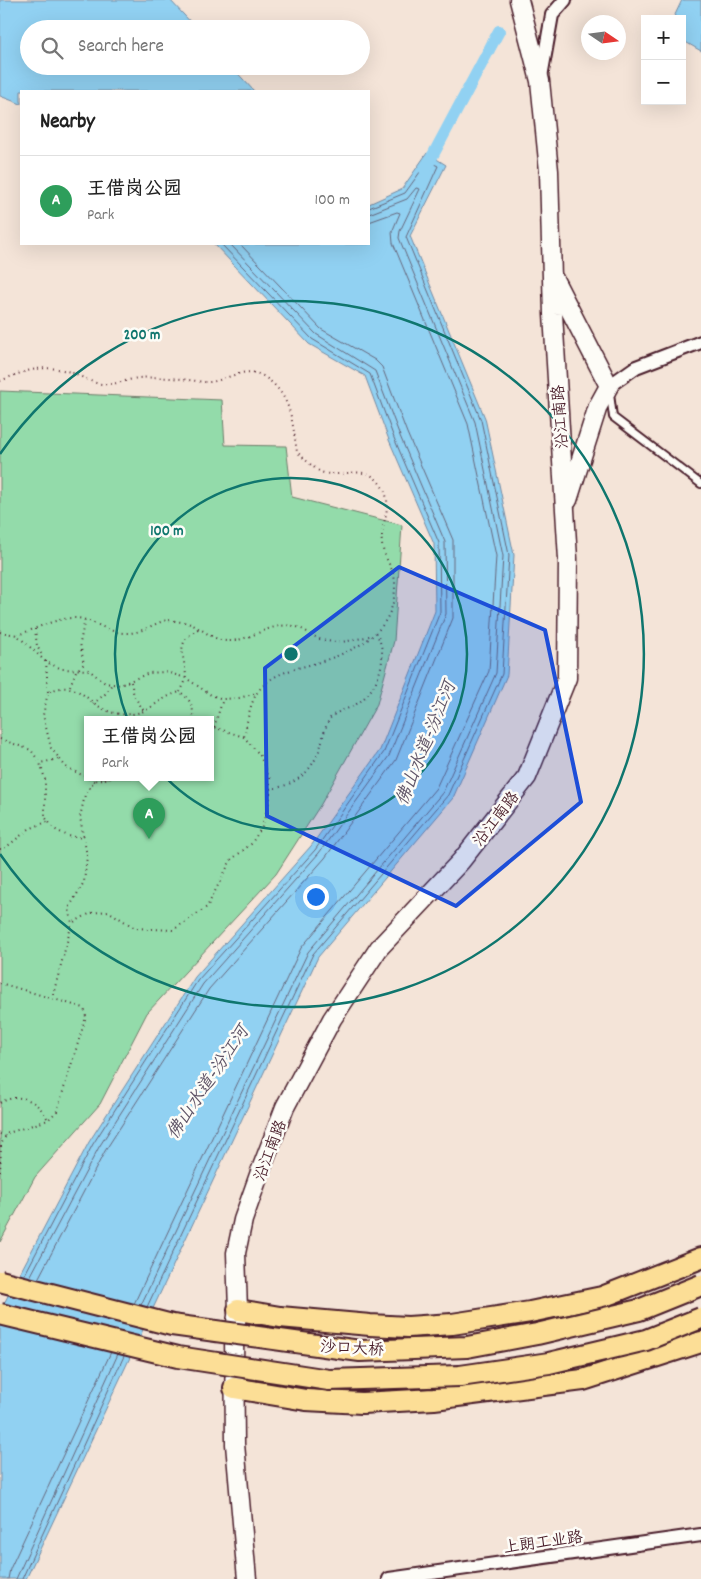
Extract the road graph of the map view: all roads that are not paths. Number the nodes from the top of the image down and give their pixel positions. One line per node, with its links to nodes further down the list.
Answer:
1 (518, 0): 3 (street, 沿江南路)
2 (565, 0): 3 (street)
3 (540, 81): 4 (street, 沿江南路)
4 (552, 275): 6 (street); 8 (street, 沿江南路)
5 (701, 342): 6 (street)
6 (609, 386): 7 (lane); 8 (street)
7 (701, 484)
8 (565, 510): 12 (street, 沿江南路)
9 (701, 1258): 12 (main road)
10 (0, 1282): 11 (main road, 沙口大桥, bridge)
11 (701, 1285)
12 (238, 1310): 16 (street, 沿江南路)
13 (0, 1314): 14 (main road, 沙口大桥, bridge)
14 (701, 1318)
15 (701, 1342): 16 (main road)
16 (234, 1388): 18 (street, 沿江南路)
17 (701, 1535): 19 (street, 上朗工业路)
18 (246, 1579)
19 (389, 1579)

